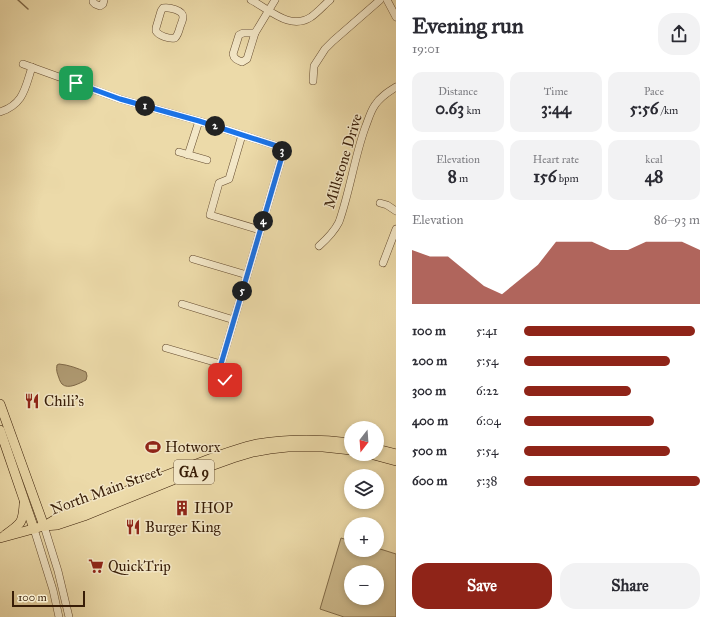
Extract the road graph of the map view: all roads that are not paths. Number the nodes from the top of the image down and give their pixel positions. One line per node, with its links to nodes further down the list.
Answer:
1 (93, 0): 2 (street)
2 (104, 0)
3 (162, 0): 9 (street)
4 (251, 0): 10 (street)
5 (275, 0): 10 (street)
6 (330, 0): 10 (street)
7 (380, 0): 15 (street)
8 (387, 0): 11 (street)
9 (163, 8): 9 (street)
10 (269, 10): 12 (street)
11 (396, 16)
12 (255, 33)
13 (23, 64): 14 (street)
14 (32, 67): 17 (street); 18 (street)
15 (313, 81)
16 (396, 87): 27 (street, Millstone Drive)
17 (0, 112)
18 (199, 121): 19 (street); 21 (street)
19 (242, 134): 26 (street); 26 (street)
20 (179, 152): 21 (street)
21 (188, 155): 22 (street)
22 (207, 160)
23 (380, 203): 24 (street)
24 (396, 211)
25 (396, 229): 29 (street)
26 (260, 230): 30 (street)
27 (319, 246)
28 (193, 259): 30 (street)
29 (383, 263)
30 (247, 275): 32 (street)
31 (182, 304): 32 (street)
32 (234, 320): 34 (street)
33 (166, 348): 34 (street)
34 (221, 364): 35 (street)
35 (225, 380)
36 (0, 404): 45 (main road)
37 (0, 430): 44 (main road)
38 (344, 442): 45 (main road, North Main Street / GA 9)
39 (344, 449): 45 (main road, North Main Street / GA 9)
40 (384, 451): 41 (main road)
41 (396, 454)
42 (384, 458): 43 (main road)
43 (396, 461)
44 (24, 500): 46 (main road); 47 (main road)
45 (44, 526): 46 (main road, GA 9); 49 (street)
46 (34, 529): 47 (main road, GA 9); 48 (street)
47 (1, 538)
48 (59, 617)
49 (69, 617)

